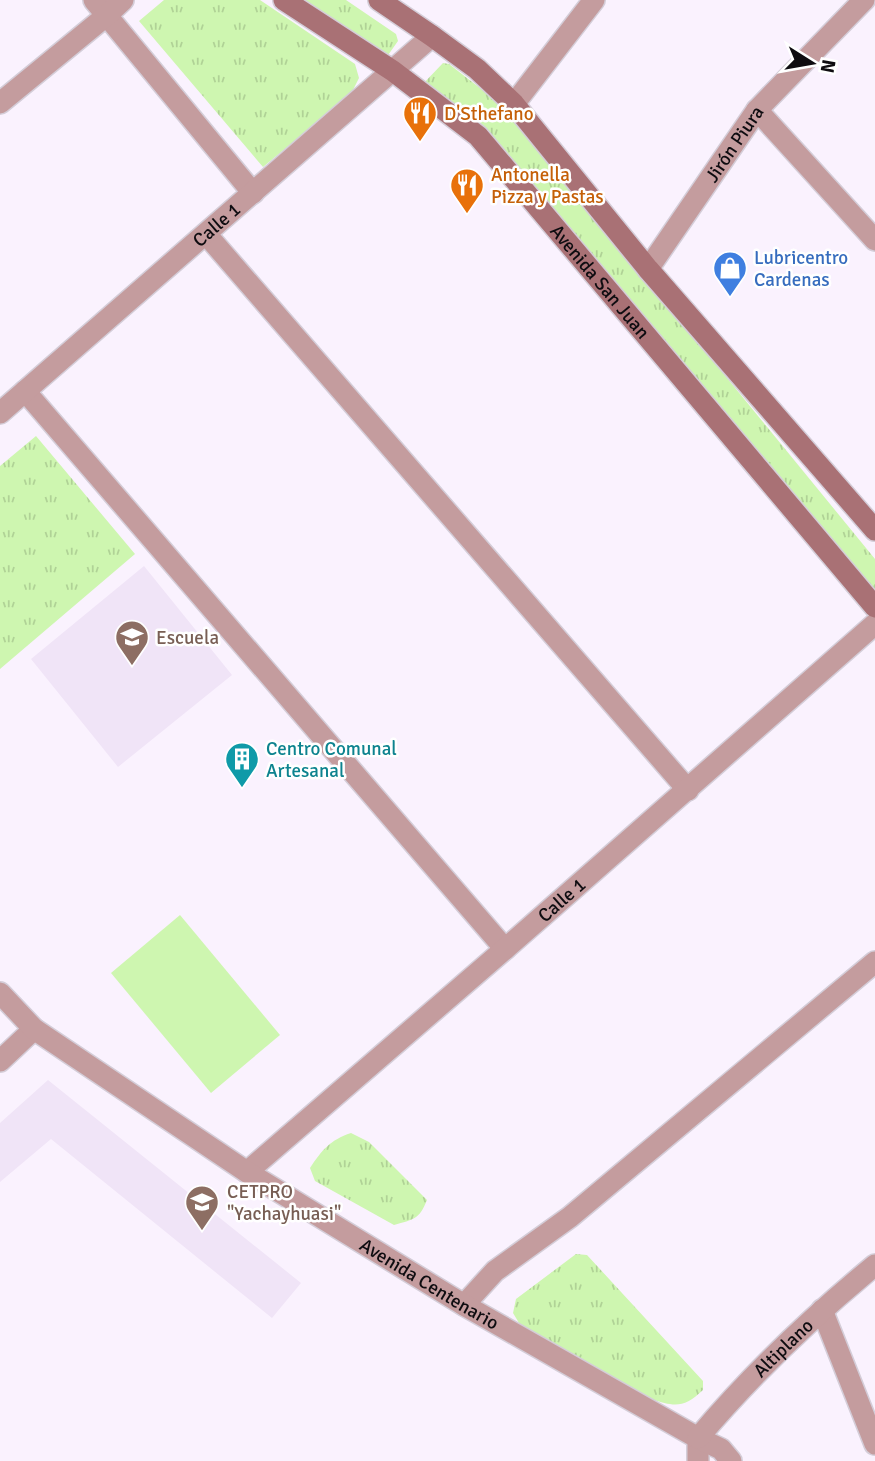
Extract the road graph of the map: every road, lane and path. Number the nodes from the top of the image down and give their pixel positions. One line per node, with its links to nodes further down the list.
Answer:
1 (123, 0): 6 (street)
2 (284, 0): 8 (main road, Avenida San Juan)
3 (379, 0): 7 (main road)
4 (594, 0): 10 (street)
5 (864, 0): 11 (street, Jirón Piura)
6 (100, 8): 9 (street); 12 (street)
7 (432, 36): 8 (street, Calle 1); 10 (main road)
8 (393, 71): 12 (street, Calle 1); 19 (main road, Avenida San Juan)
9 (0, 103)
10 (514, 104): 15 (main road)
11 (757, 110): 14 (street); 15 (street, Jirón Piura)
12 (253, 193): 13 (street, Calle 1)
13 (206, 234): 16 (street, Calle 1); 21 (street)
14 (875, 240)
15 (648, 269): 18 (main road)
16 (25, 391): 17 (street, Calle 1); 22 (street)
17 (0, 413)
18 (875, 530)
19 (875, 607)
20 (875, 624): 21 (street, Calle 1)
21 (688, 790): 22 (street, Calle 1)
22 (505, 949): 27 (street, Calle 1)
23 (875, 962): 29 (street)
24 (0, 992): 25 (street, Avenida Centenario)
25 (34, 1029): 26 (street); 27 (street, Avenida Centenario)
26 (0, 1061)
27 (247, 1172): 29 (street, Avenida Centenario)
28 (871, 1276): 30 (street, Altiplano)
29 (464, 1306): 31 (street, Avenida Centenario)
30 (822, 1310): 31 (street, Altiplano); 32 (street)
31 (698, 1438): 33 (street); 34 (street, Avenida Centenario)
32 (875, 1444)
33 (698, 1461)
34 (731, 1461)

